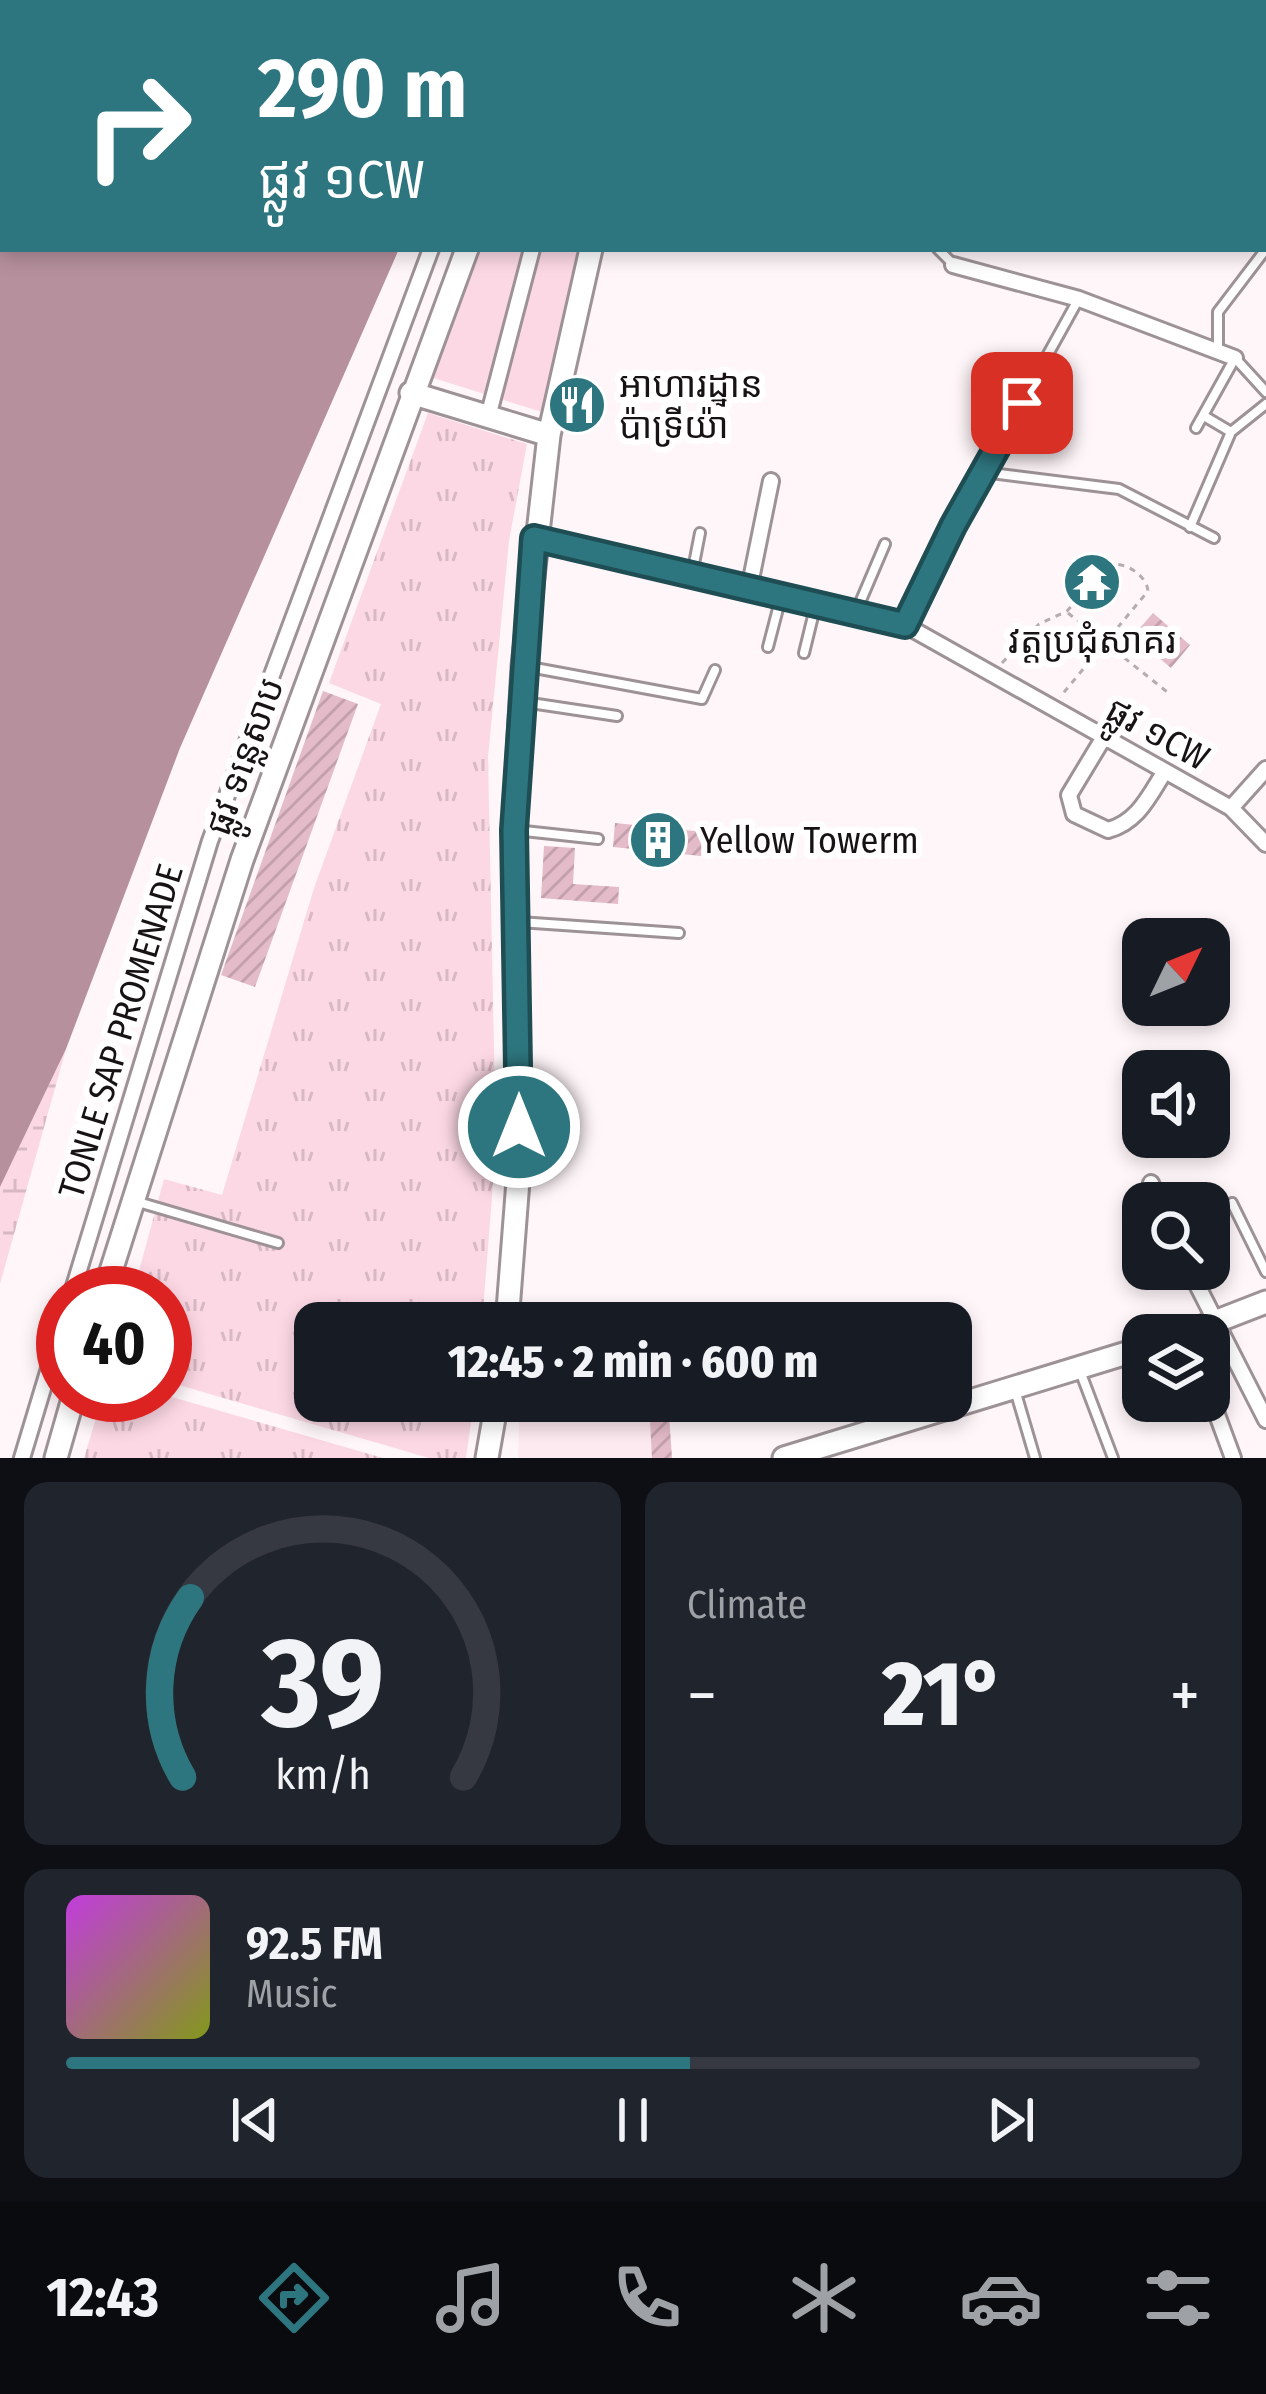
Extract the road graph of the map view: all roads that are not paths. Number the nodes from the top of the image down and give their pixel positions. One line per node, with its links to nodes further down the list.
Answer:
1 (430, 252): 50 (street, TONLE SAP PROMENADE)
2 (466, 252): 12 (street, ផ្លូវ ទន្លេសាប)
3 (531, 252): 15 (street)
4 (590, 252): 18 (street)
5 (941, 252): 7 (lane)
6 (1263, 252): 9 (lane)
7 (953, 265): 8 (street)
8 (1079, 299): 9 (street); 19 (lane)
9 (1218, 348): 10 (street)
10 (1235, 358): 11 (lane); 14 (lane)
11 (1266, 392)
12 (411, 393): 15 (street); 47 (street, ផ្លូវ ទន្លេសាប)
13 (1266, 404): 17 (lane)
14 (1204, 416): 16 (lane); 17 (lane)
15 (488, 417): 18 (street)
16 (1196, 428)
17 (1231, 432): 21 (lane)
18 (549, 434): 23 (street)
19 (983, 472): 21 (lane); 31 (lane)
20 (771, 481): 27 (street)
21 (1190, 527): 24 (lane)
22 (700, 533): 26 (lane)
23 (534, 538): 26 (street, ផ្លូវ ១CW); 34 (street)
24 (1214, 538)
25 (885, 544): 30 (lane)
26 (692, 574): 27 (street, ផ្លូវ ១CW)
27 (749, 589): 28 (street, ផ្លូវ ១CW)
28 (782, 596): 29 (street, ផ្លូវ ១CW); 32 (lane)
29 (816, 602): 30 (street, ផ្លូវ ១CW); 33 (lane)
30 (856, 612): 31 (street, ផ្លូវ ១CW)
31 (905, 625): 38 (street, ផ្លូវ ១CW)
32 (768, 647)
33 (804, 653)
34 (523, 666): 35 (lane); 36 (street)
35 (715, 670)
36 (522, 701): 37 (lane); 42 (street)
37 (617, 716)
38 (1104, 736): 40 (street, ផ្លូវ ១CW); 40 (street)
39 (1266, 769): 41 (street)
40 (1166, 771): 41 (street, ផ្លូវ ១CW)
41 (1231, 808): 44 (street, ផ្លូវ ១CW)
42 (514, 830): 43 (lane); 45 (street)
43 (598, 839)
44 (1266, 844)
45 (518, 922): 46 (lane); 53 (street)
46 (680, 933)
47 (131, 1199): 49 (lane); 51 (street, ផ្លូវ ទន្លេសាប)
48 (1232, 1203): 52 (lane)
49 (278, 1243)
50 (80, 1266)
51 (112, 1266)
52 (1266, 1272)
53 (509, 1302)
54 (1263, 1310): 55 (street)
55 (1230, 1319)
56 (1122, 1355): 58 (street)
57 (1230, 1355): 61 (street)
58 (1079, 1370): 59 (street); 73 (lane)
59 (1016, 1390): 66 (street); 72 (lane)
60 (36, 1412): 68 (street)
61 (1266, 1420)
62 (66, 1422): 69 (street)
63 (493, 1422): 70 (street)
64 (891, 1422): 66 (lane)
65 (1220, 1422): 74 (street)
66 (893, 1426): 67 (street)
67 (813, 1454): 71 (street)
68 (22, 1458)
69 (56, 1458)
70 (487, 1458)
71 (784, 1458)
72 (1035, 1458)
73 (1113, 1458)
74 (1234, 1458)

